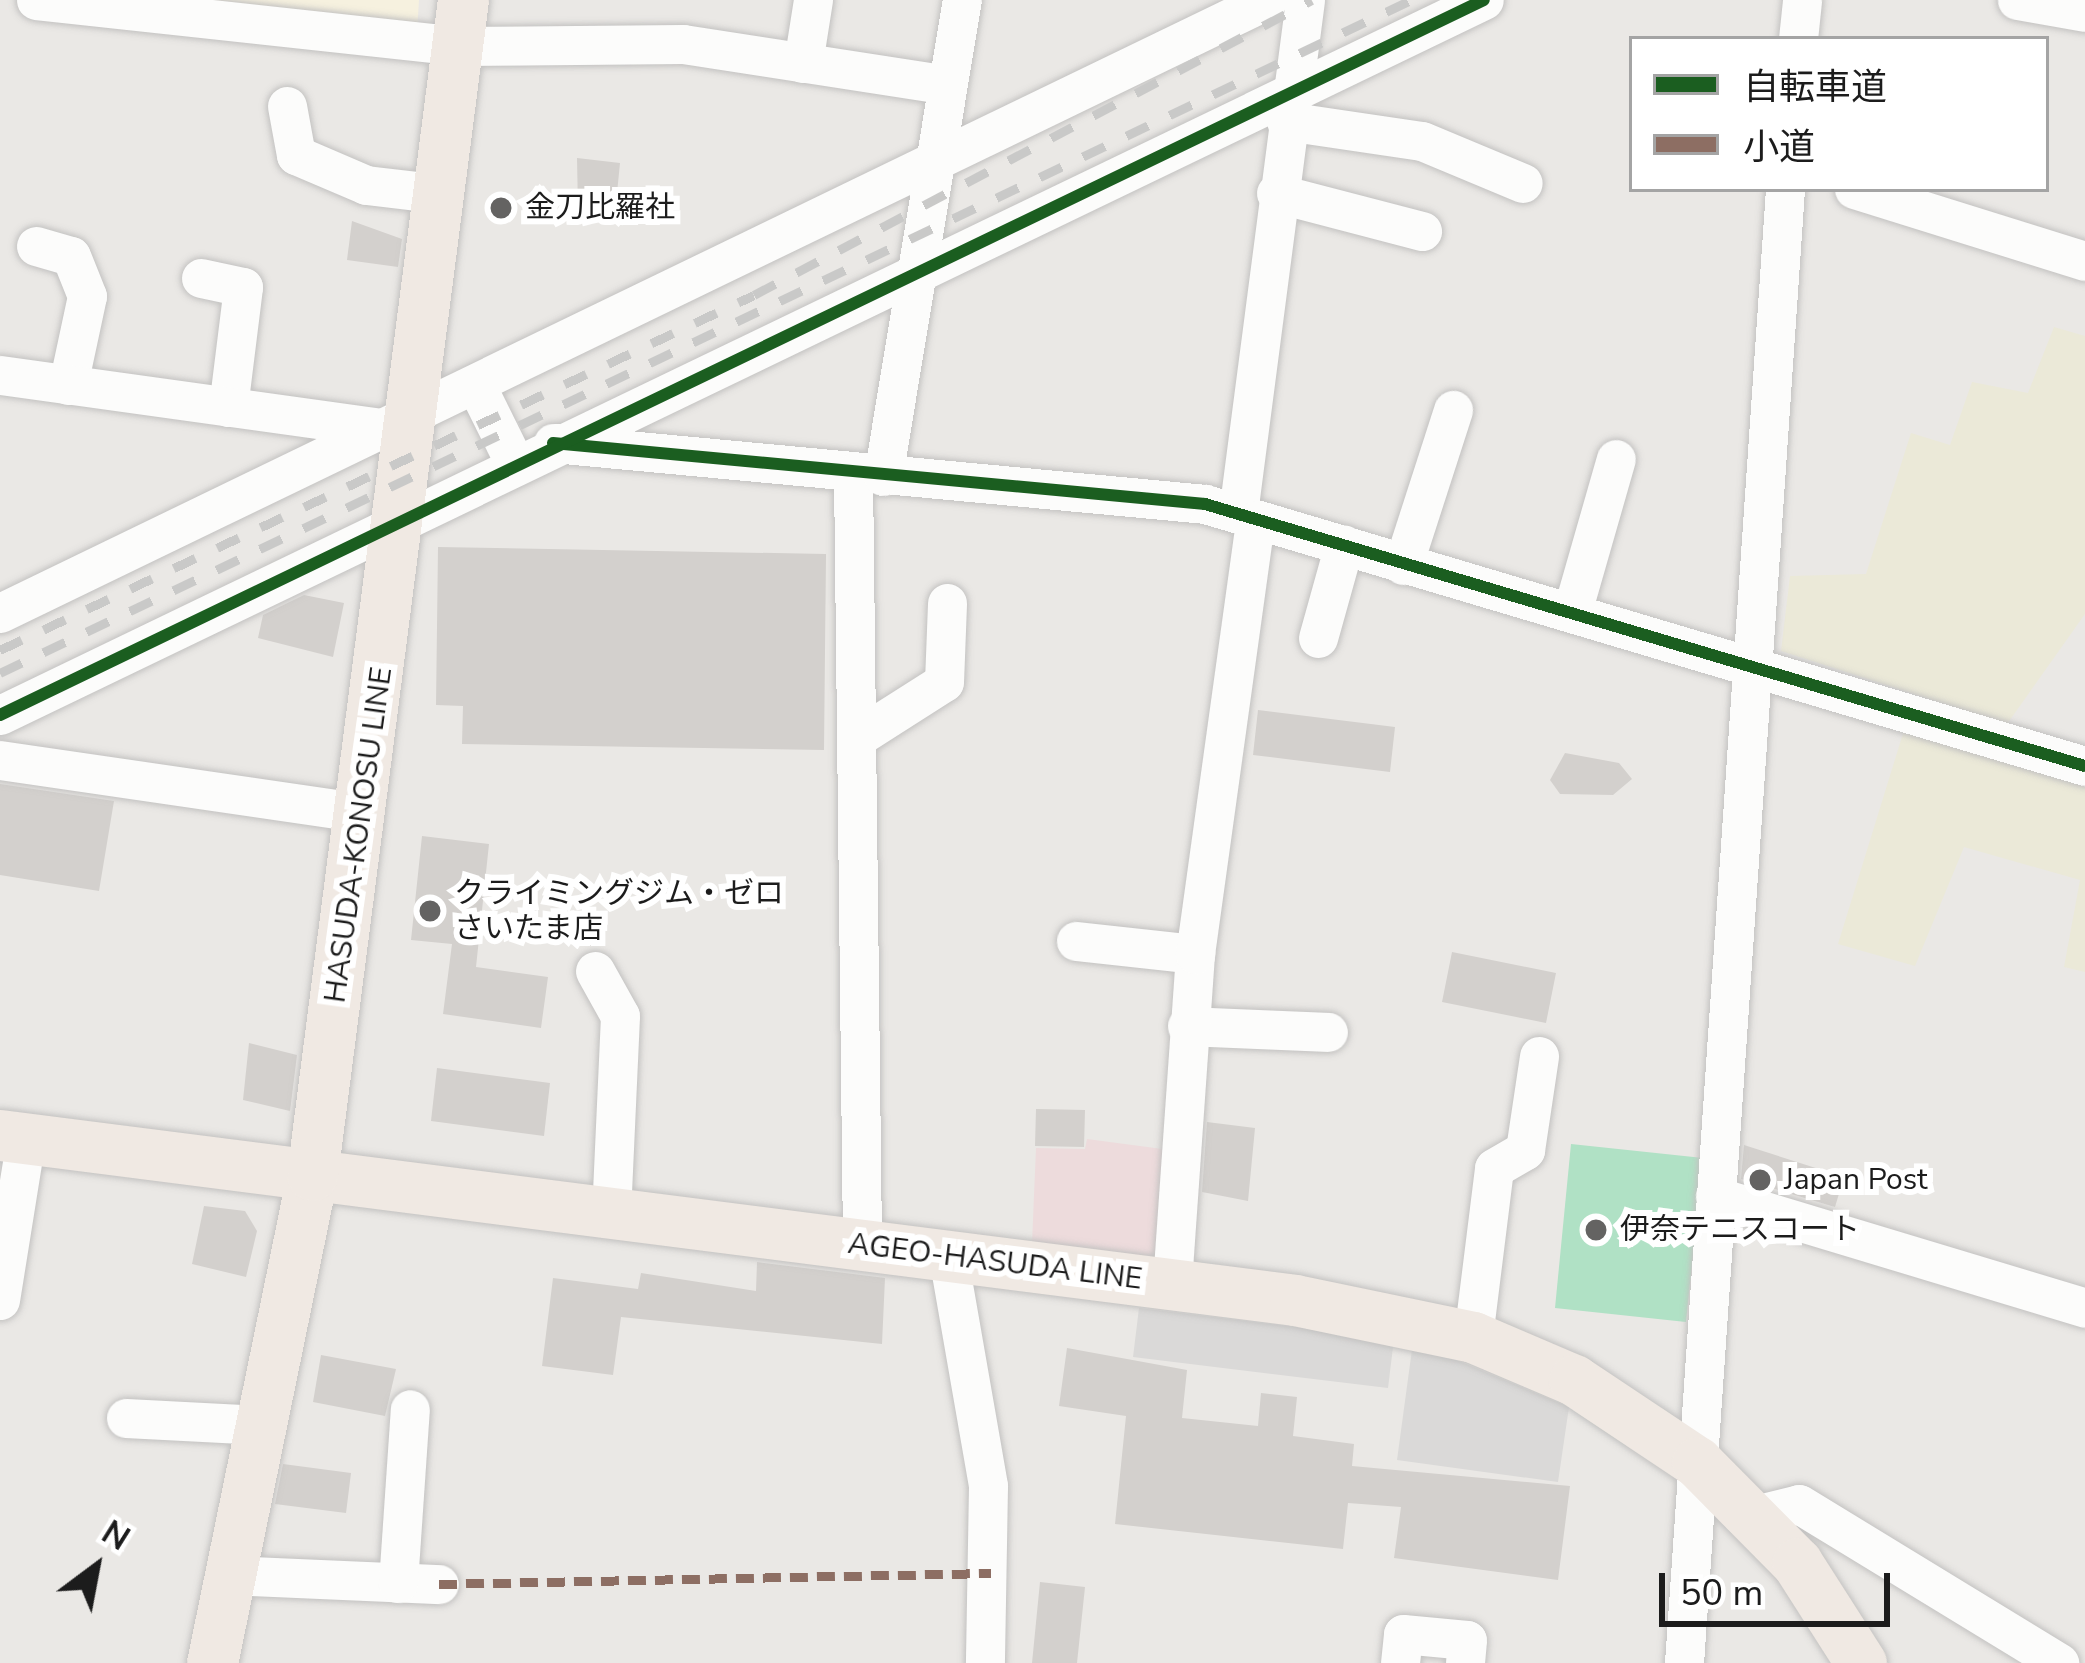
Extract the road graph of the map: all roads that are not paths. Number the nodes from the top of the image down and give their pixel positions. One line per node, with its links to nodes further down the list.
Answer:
1 (35, 0): 10 (street)
2 (813, 0): 12 (street)
3 (962, 0): 13 (street)
4 (1267, 0): 16 (street)
5 (1305, 0): 15 (street)
6 (1484, 0): 15 (street)
7 (1802, 0): 11 (street)
8 (2017, 0): 9 (street)
9 (2085, 13)
10 (461, 23): 12 (street); 21 (main road, HASUDA-KONOSU LINE)
11 (1798, 36)
12 (803, 63): 13 (street)
13 (947, 85): 16 (street)
14 (287, 106): 21 (street)
15 (1287, 108): 17 (street); 20 (street); 25 (street)
16 (934, 163): 25 (street); 29 (street)
17 (1523, 183)
18 (1785, 192): 45 (street)
19 (1864, 192): 24 (street)
20 (1276, 193): 22 (street); 38 (street)
21 (443, 194): 32 (main road, HASUDA-KONOSU LINE)
22 (1422, 231)
23 (36, 246): 28 (street)
24 (2085, 260)
25 (915, 268): 33 (street); 36 (street)
26 (201, 278): 30 (street)
27 (0, 375): 28 (street)
28 (68, 385): 30 (street)
29 (477, 387): 32 (street); 35 (street)
30 (228, 406): 32 (street)
31 (1454, 410): 40 (street)
32 (403, 424): 37 (main road, HASUDA-KONOSU LINE); 43 (street)
33 (553, 443): 35 (street); 36 (street)
34 (1616, 458): 42 (street)
35 (514, 462): 37 (street)
36 (868, 474): 38 (street); 47 (street)
37 (401, 516): 46 (street); 50 (main road, HASUDA-KONOSU LINE)
38 (1247, 517): 39 (street); 52 (street)
39 (1344, 545): 40 (street); 44 (street)
40 (1403, 565): 42 (street)
41 (947, 603): 47 (street)
42 (1572, 612): 45 (street)
43 (0, 613)
44 (1318, 638)
45 (1756, 664): 49 (street); 59 (street)
46 (0, 716)
47 (856, 738): 61 (street)
48 (0, 760): 50 (street)
49 (2085, 766)
50 (363, 813): 58 (main road, HASUDA-KONOSU LINE)
51 (1076, 940): 52 (street)
52 (1195, 954): 54 (street)
53 (595, 971): 60 (street)
54 (1187, 1026): 55 (street); 63 (street)
55 (1328, 1032)
56 (1539, 1056): 66 (street)
57 (13, 1137): 58 (main road, AGEO-HASUDA LINE); 64 (street)
58 (312, 1175): 60 (main road, AGEO-HASUDA LINE); 69 (main road, HASUDA-KONOSU LINE)
59 (1715, 1196): 65 (street); 70 (street)
60 (611, 1213): 61 (main road, AGEO-HASUDA LINE)
61 (862, 1246): 62 (main road, AGEO-HASUDA LINE)
62 (948, 1256): 63 (main road, AGEO-HASUDA LINE); 76 (street)
63 (1172, 1283): 66 (main road, AGEO-HASUDA LINE)
64 (0, 1300)
65 (2085, 1308)
66 (1473, 1336): 70 (main road, AGEO-HASUDA LINE)
67 (410, 1409): 73 (street)
68 (126, 1418): 69 (street)
69 (261, 1426): 72 (main road, HASUDA-KONOSU LINE)
70 (1697, 1462): 71 (main road, AGEO-HASUDA LINE); 79 (street)
71 (1755, 1515): 80 (main road, AGEO-HASUDA LINE); 81 (street)
72 (230, 1575): 73 (street); 75 (main road, HASUDA-KONOSU LINE)
73 (398, 1583): 74 (street)
74 (439, 1585)
75 (212, 1663)
76 (985, 1663)
77 (1400, 1663): 78 (street)
78 (1465, 1663)
79 (1684, 1663)
80 (1861, 1663)
81 (2059, 1663)

